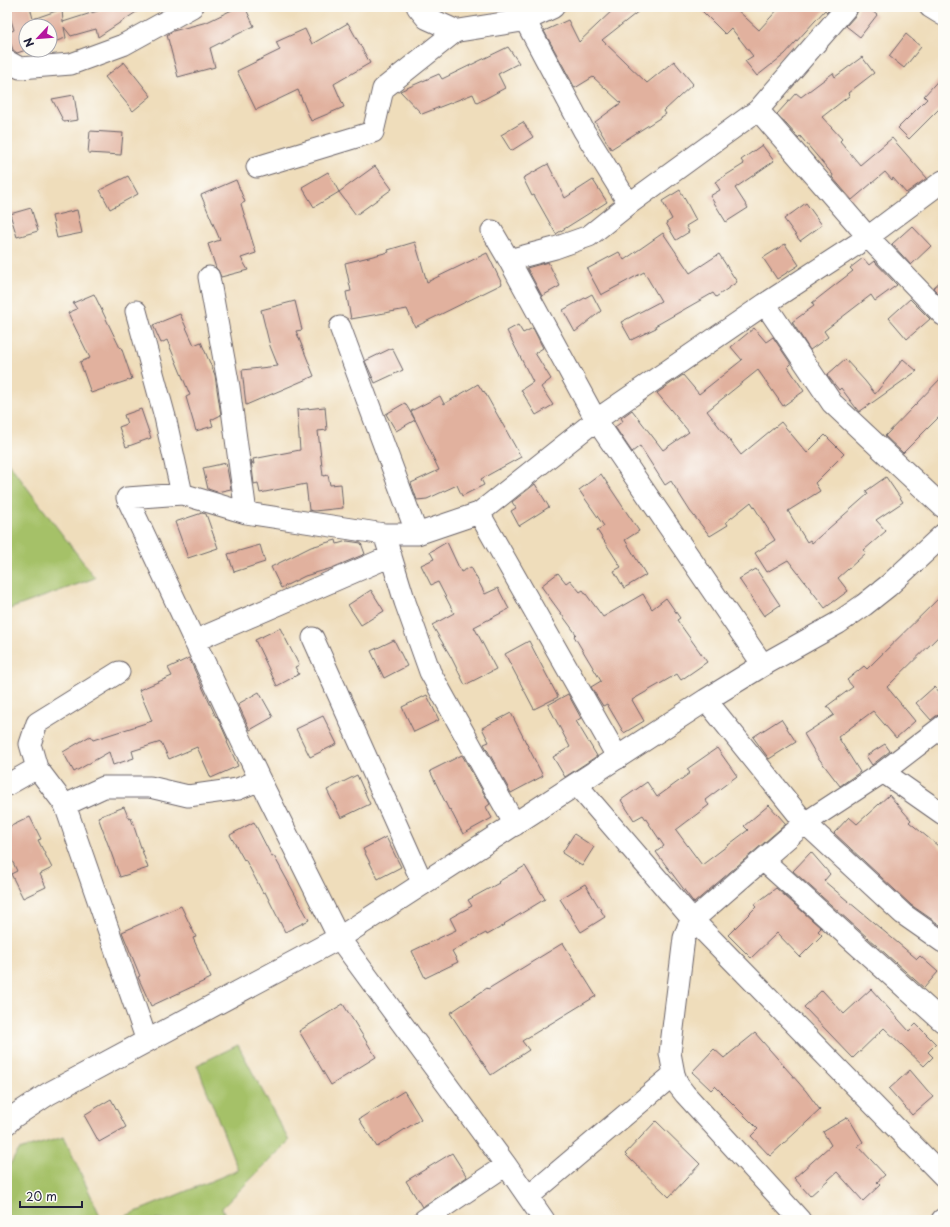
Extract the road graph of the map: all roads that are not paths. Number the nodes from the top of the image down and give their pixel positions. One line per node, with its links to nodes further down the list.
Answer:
1 (192, 7): 9 (street)
2 (418, 7): 8 (street)
3 (553, 7): 7 (street)
4 (847, 7): 10 (street)
5 (930, 7): 6 (street)
6 (943, 15)
7 (525, 20): 8 (street); 13 (street)
8 (456, 31): 11 (street)
9 (7, 61)
10 (758, 110): 13 (street); 15 (street)
11 (257, 167)
12 (943, 181): 15 (street)
13 (629, 204): 16 (street)
14 (492, 232): 16 (street)
15 (868, 236): 18 (street); 20 (street)
16 (509, 260): 22 (street)
17 (209, 277): 25 (street)
18 (765, 304): 22 (street); 24 (street)
19 (136, 311): 23 (street)
20 (943, 315)
21 (340, 327): 28 (street)
22 (596, 420): 26 (street); 33 (street)
23 (182, 494): 25 (street); 32 (street)
24 (943, 507)
25 (246, 513): 27 (street)
26 (479, 513): 28 (street); 37 (street)
27 (384, 534): 28 (street); 30 (street)
28 (417, 534)
29 (943, 535): 33 (street)
30 (391, 556): 32 (street); 46 (street)
31 (313, 638): 48 (street)
32 (194, 641): 40 (street)
33 (762, 665): 35 (street)
34 (119, 672): 38 (street)
35 (706, 700): 37 (street); 45 (street)
36 (943, 726): 39 (street)
37 (618, 758): 41 (street)
38 (37, 768): 42 (street); 43 (street)
39 (883, 772): 44 (street); 45 (street)
40 (260, 780): 43 (street); 50 (street)
41 (576, 784): 46 (street); 49 (street)
42 (7, 785)
43 (65, 806): 53 (street)
44 (943, 814)
45 (805, 824): 47 (street); 51 (street)
46 (514, 825): 48 (street)
47 (764, 860): 49 (street); 52 (street)
48 (423, 884): 50 (street)
49 (693, 920): 54 (street); 57 (street)
50 (339, 938): 53 (street); 56 (street)
51 (943, 942)
52 (943, 1022)
53 (147, 1040): 55 (street)
54 (674, 1074): 58 (street); 61 (street)
55 (7, 1123)
56 (506, 1165): 58 (street); 59 (street)
57 (943, 1176)
58 (528, 1197): 60 (street)
59 (424, 1220)
60 (544, 1220)
61 (800, 1220)

